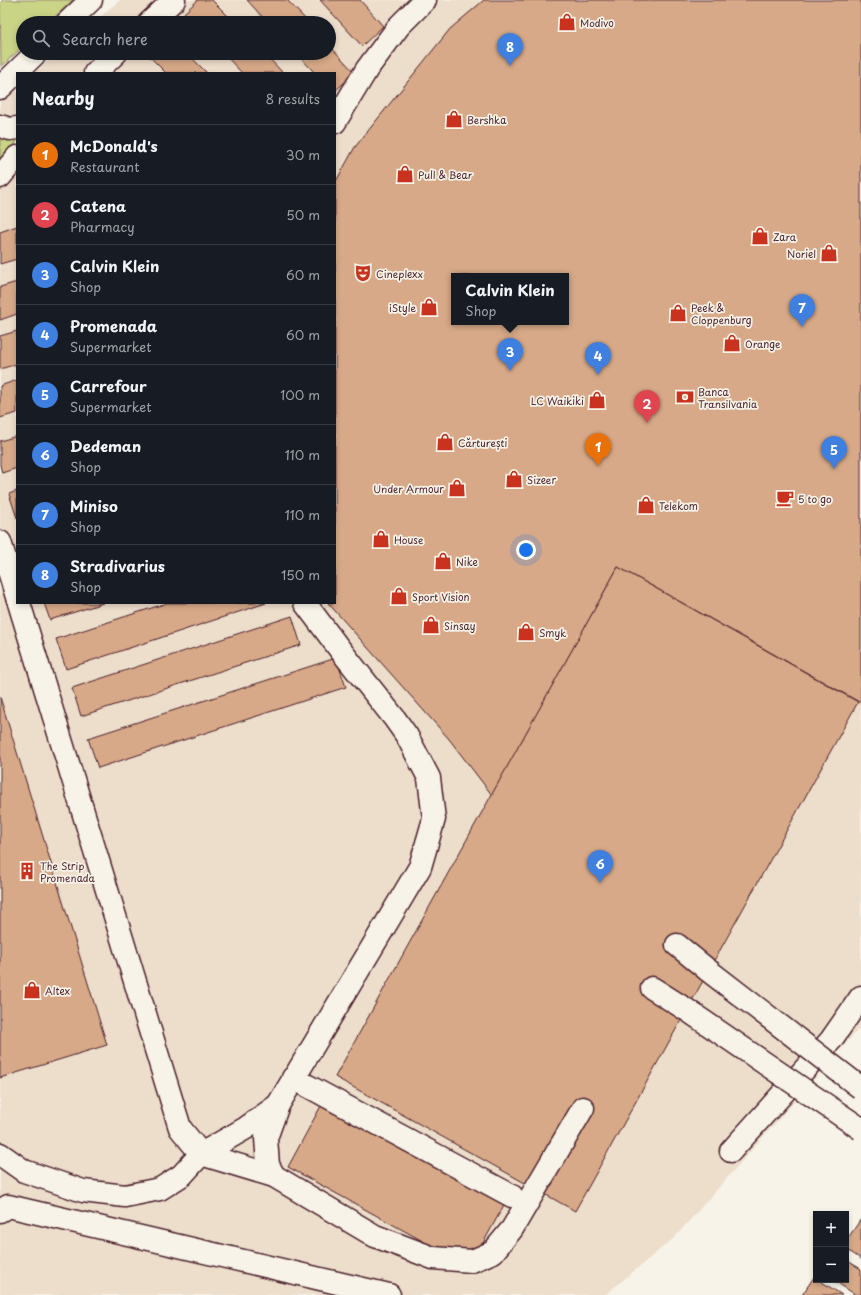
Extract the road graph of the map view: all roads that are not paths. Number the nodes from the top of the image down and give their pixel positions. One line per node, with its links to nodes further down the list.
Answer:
1 (91, 0): 4 (main road)
2 (174, 0): 5 (main road)
3 (425, 0): 12 (main road)
4 (74, 16)
5 (157, 16)
6 (29, 60): 9 (main road)
7 (109, 60): 10 (main road)
8 (16, 72): 11 (main road)
9 (16, 72)
10 (96, 72)
11 (0, 88)
12 (349, 99): 13 (main road); 16 (main road)
13 (336, 120)
14 (0, 126): 15 (main road)
15 (16, 128)
16 (336, 133)
17 (16, 158): 18 (main road)
18 (0, 177)
19 (0, 542): 20 (main road)
20 (16, 594)
21 (19, 604): 33 (main road)
22 (306, 604): 26 (main road)
23 (677, 944): 27 (main road, bridge)
24 (652, 988): 30 (main road, bridge)
25 (861, 997): 31 (main road)
26 (293, 1078): 28 (main road); 35 (main road)
27 (861, 1088)
28 (278, 1105): 33 (main road); 34 (main road)
29 (583, 1108): 34 (main road)
30 (861, 1129)
31 (731, 1151)
32 (0, 1154): 33 (main road)
33 (201, 1154): 34 (main road)
34 (274, 1176)
35 (512, 1196)
36 (0, 1211): 37 (main road)
37 (389, 1295)

